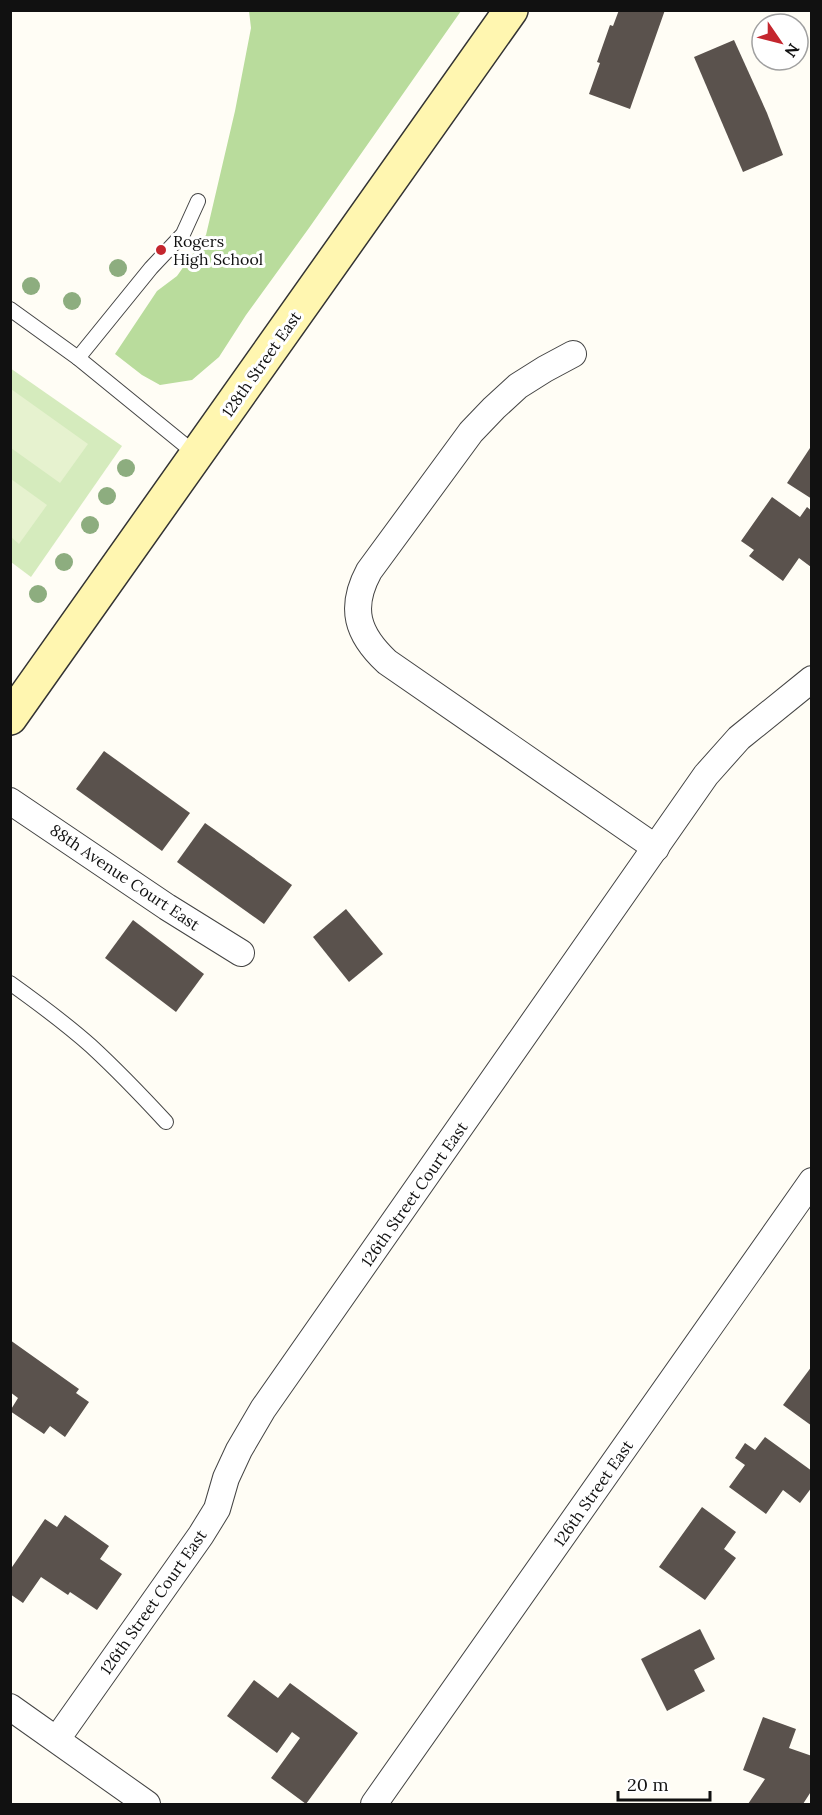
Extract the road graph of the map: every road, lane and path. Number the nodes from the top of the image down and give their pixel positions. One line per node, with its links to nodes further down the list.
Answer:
1 (511, 10): 6 (street, 128th Street East)
2 (198, 201): 5 (lane)
3 (10, 309): 5 (lane)
4 (573, 354): 10 (street)
5 (78, 358): 6 (lane)
6 (197, 455): 8 (street, 128th Street East)
7 (812, 679): 10 (street, 126th Street Court East)
8 (10, 718)
9 (10, 801): 11 (street, 88th Avenue Court East)
10 (656, 848): 16 (street, 126th Street Court East)
11 (241, 953)
12 (10, 983): 13 (lane)
13 (166, 1122)
14 (812, 1181): 18 (street, 126th Street East)
15 (10, 1707): 16 (street)
16 (57, 1739): 17 (street)
17 (147, 1804)
18 (374, 1804)

